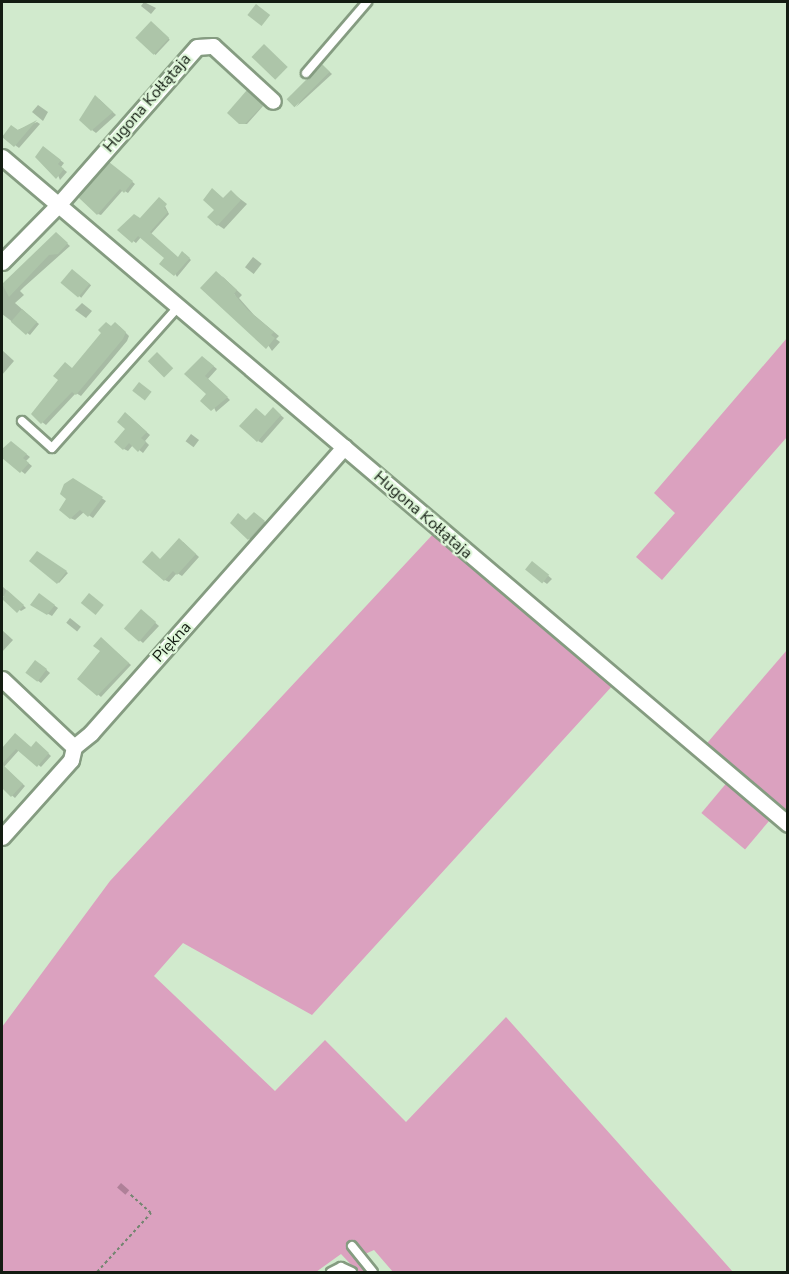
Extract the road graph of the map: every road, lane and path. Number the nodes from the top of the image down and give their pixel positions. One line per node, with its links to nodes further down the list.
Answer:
1 (367, 2): 2 (lane)
2 (306, 73)
3 (273, 101): 5 (street, Hugona Kołłątaja)
4 (2, 157): 5 (street, Hugona Kołłątaja)
5 (58, 205): 6 (street); 7 (street, Hugona Kołłątaja)
6 (2, 262)
7 (180, 305): 8 (lane); 9 (street, Hugona Kołłątaja)
8 (22, 421)
9 (344, 447): 11 (street, Piękna); 12 (street, Hugona Kołłątaja)
10 (2, 679): 11 (street)
11 (74, 747): 13 (street, Piękna)
12 (788, 824)
13 (2, 837)
14 (129, 1193): 16 (path)
15 (352, 1246): 19 (lane)
16 (97, 1272)
17 (331, 1272): 18 (lane)
18 (352, 1272)
19 (374, 1272)

